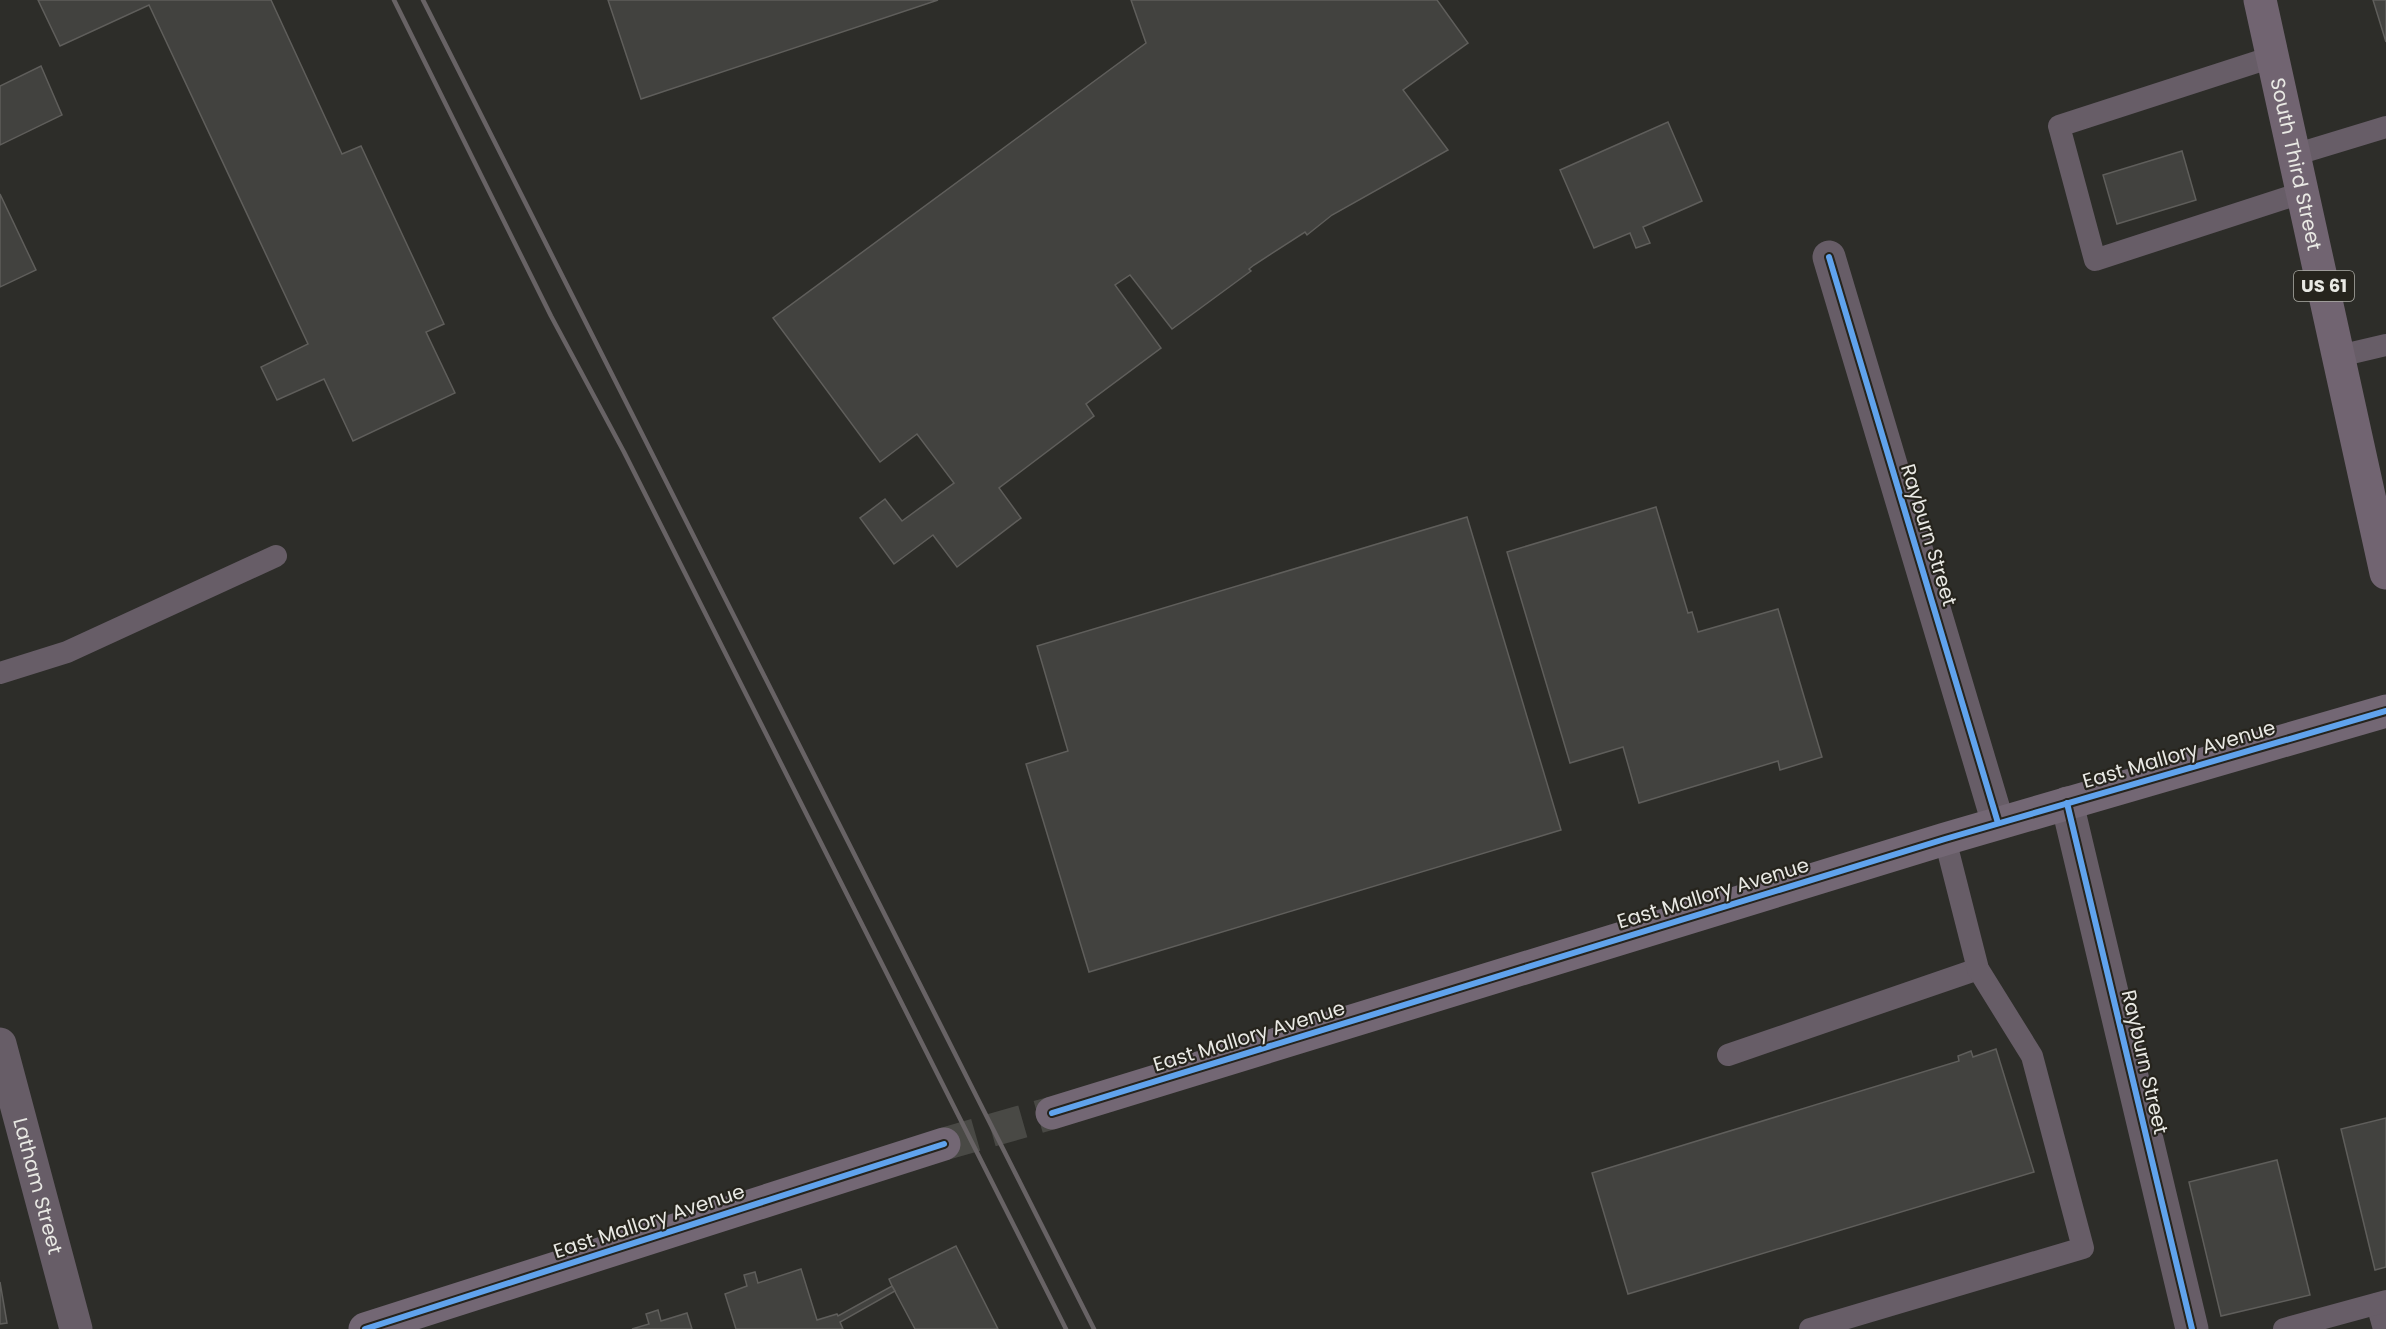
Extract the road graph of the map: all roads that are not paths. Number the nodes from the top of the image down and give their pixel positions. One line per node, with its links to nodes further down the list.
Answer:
1 (2260, 0): 2 (main road, South Third Street / US 61)
2 (2272, 57): 4 (main road, South Third Street / US 61); 5 (lane)
3 (2386, 127): 4 (lane)
4 (2294, 154): 5 (main road, South Third Street / US 61)
5 (2304, 192): 8 (main road, South Third Street / US 61)
6 (1829, 257): 15 (street, Rayburn Street)
7 (2386, 345): 8 (lane)
8 (2338, 356): 9 (main road, South Third Street / US 61)
9 (2379, 510): 11 (main road, South Third Street / US 61)
10 (276, 556): 12 (lane)
11 (2386, 573)
12 (0, 673)
13 (2386, 711): 14 (main road, East Mallory Avenue)
14 (2067, 804): 15 (main road, East Mallory Avenue); 26 (street, Rayburn Street)
15 (1998, 823): 16 (main road, East Mallory Avenue)
16 (1945, 839): 17 (lane); 20 (main road, East Mallory Avenue)
17 (1978, 969): 19 (lane); 25 (lane)
18 (0, 1044): 23 (street, Latham Street)
19 (1728, 1055)
20 (1052, 1113)
21 (944, 1144): 24 (main road, East Mallory Avenue)
22 (2381, 1302): 27 (lane); 28 (lane)
23 (76, 1329)
24 (365, 1329)
25 (1810, 1329)
26 (2192, 1329)
27 (2284, 1329)
28 (2384, 1329)

